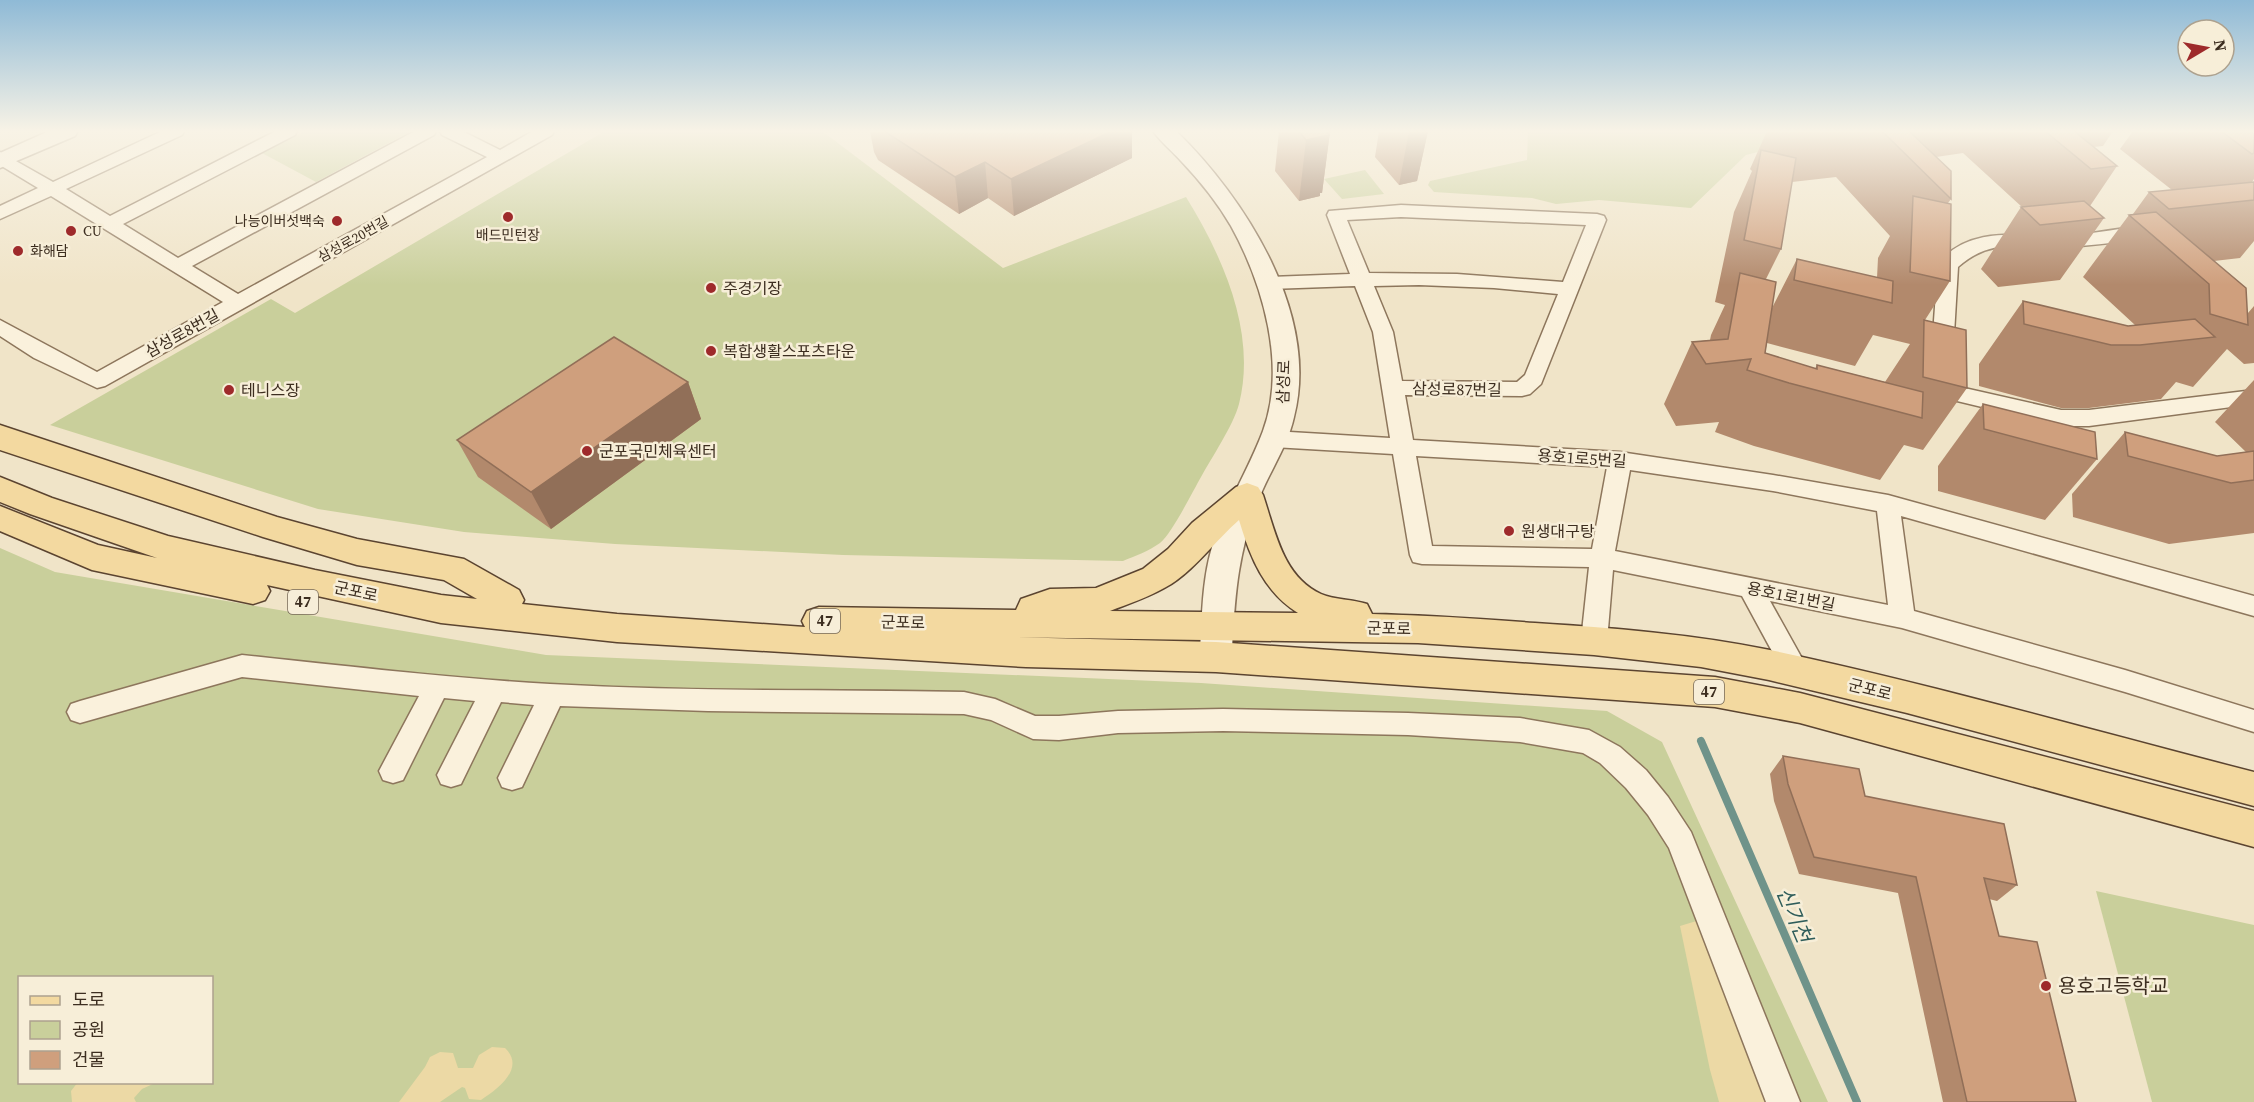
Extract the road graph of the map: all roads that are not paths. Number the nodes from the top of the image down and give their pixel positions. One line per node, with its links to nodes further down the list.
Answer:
1 (41, 182): 7 (street, 삼성로8번길)
2 (66, 182): 7 (street)
3 (190, 182): 9 (street)
4 (332, 182): 11 (street)
5 (453, 182): 15 (street, 삼성로20번길)
6 (1211, 182): 13 (street, 삼성로)
7 (52, 189): 8 (street); 9 (street, 삼성로8번길)
8 (0, 213)
9 (110, 224): 11 (street, 삼성로8번길)
10 (2171, 228): 18 (street)
11 (177, 266): 15 (street, 삼성로8번길)
12 (1362, 278): 13 (street); 14 (street); 14 (street, 삼성로87번길); 17 (street, 삼성로87번길)
13 (1268, 283): 20 (street, 삼성로)
14 (1570, 289): 17 (street, 삼성로87번길)
15 (237, 302): 16 (street, 삼성로8번길)
16 (0, 327)
17 (1394, 388): 21 (street)
18 (2254, 397)
19 (0, 436): 30 (main road, 군포로 / 47)
20 (1273, 440): 21 (street, 용호1로5번길); 25 (street, 삼성로)
21 (1401, 448): 22 (street, 용호1로5번길); 28 (street, 용호1로1번길)
22 (1620, 460): 26 (street, 용호1로5번길); 28 (street)
23 (0, 468): 30 (main road, 군포로 / 47)
24 (0, 489): 35 (main road, 군포로 / 47)
25 (1247, 495): 34 (main road); 36 (main road); 37 (street, 삼성로)
26 (1888, 504): 31 (street, 용호1로5번길); 32 (street)
27 (0, 519): 35 (main road, 군포로 / 47)
28 (1602, 558): 29 (street, 용호1로1번길); 38 (street)
29 (1750, 588): 32 (street, 용호1로1번길); 40 (street)
30 (507, 600): 33 (main road, 군포로 / 47)
31 (2254, 606)
32 (1902, 618): 45 (street, 용호1로1번길)
33 (965, 624): 34 (main road, 군포로 / 47); 39 (main road)
34 (1001, 625): 37 (main road, 군포로 / 47)
35 (617, 628): 39 (main road, 군포로 / 47)
36 (1418, 629): 37 (main road, 군포로 / 47); 38 (main road, 군포로 / 47)
37 (1216, 641): 39 (main road, 군포로 / 47); 50 (main road, 군포로 / 47)
38 (1594, 641): 40 (main road, 군포로 / 47)
39 (835, 644)
40 (1796, 671): 49 (main road, 군포로 / 47)
41 (437, 687): 42 (street); 44 (street); 46 (street)
42 (493, 692): 43 (street); 47 (street)
43 (552, 695): 48 (street); 51 (street)
44 (80, 712)
45 (2254, 721)
46 (393, 771)
47 (451, 775)
48 (512, 778)
49 (2254, 789)
50 (2254, 829)
51 (1783, 1102)

